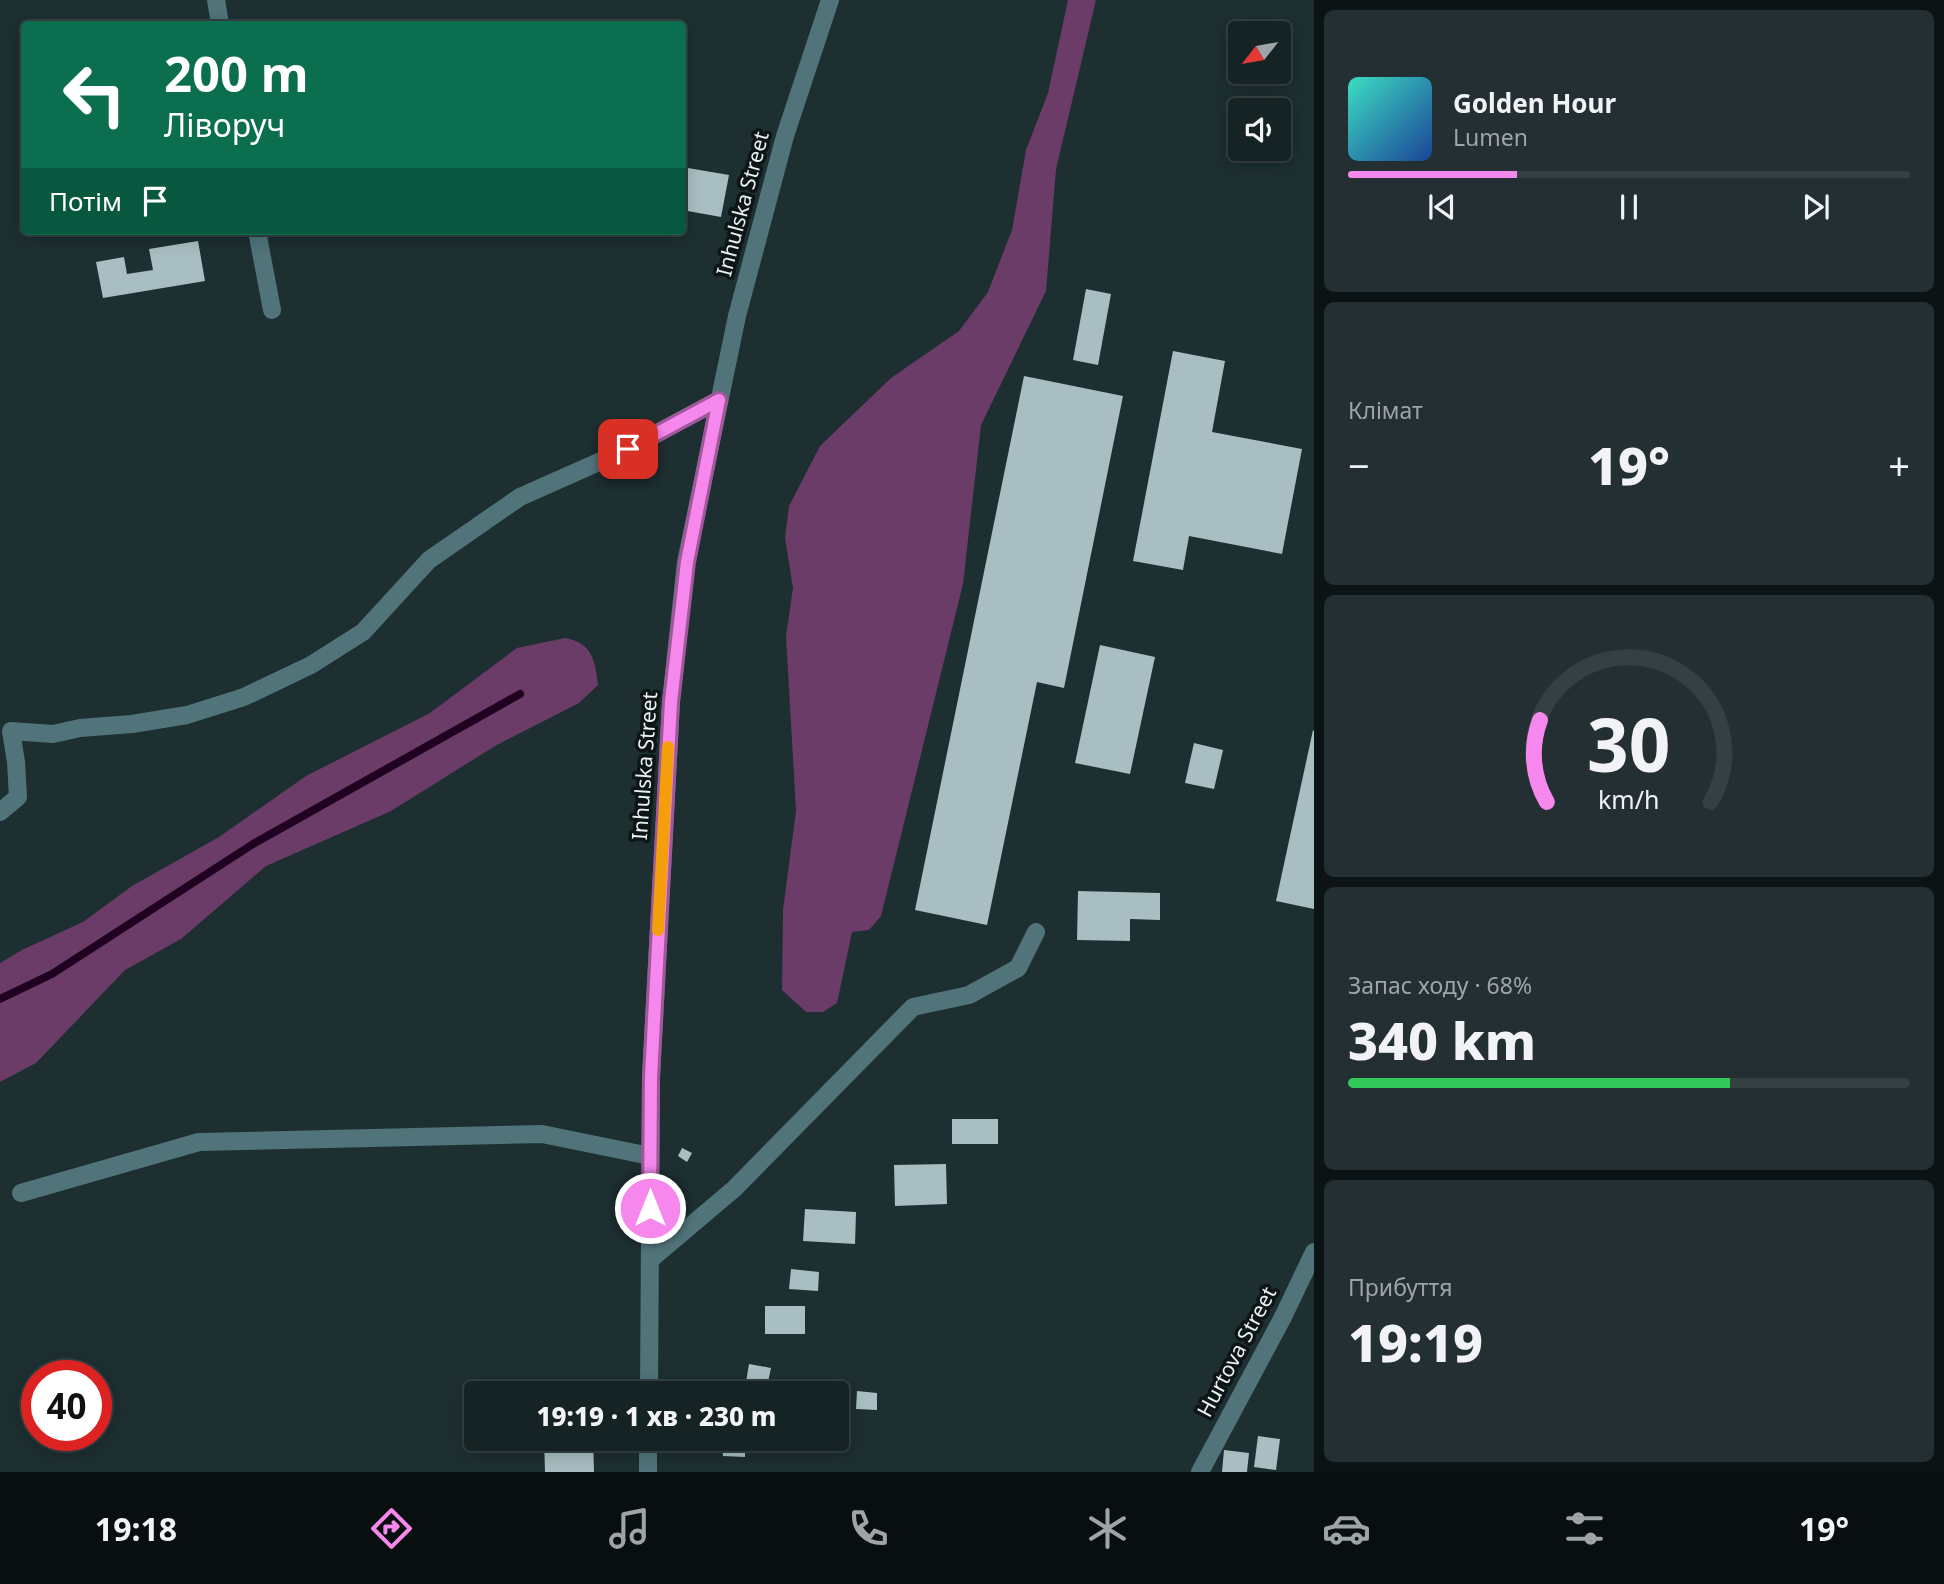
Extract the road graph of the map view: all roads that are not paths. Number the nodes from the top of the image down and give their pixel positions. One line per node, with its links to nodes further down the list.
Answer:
1 (216, 0): 3 (street)
2 (830, 0): 6 (street, Inhulska Street)
3 (220, 21)
4 (258, 235): 5 (street)
5 (271, 310)
6 (719, 400): 7 (street); 10 (street, Inhulska Street)
7 (6, 724): 8 (street)
8 (0, 812)
9 (1035, 932): 13 (street)
10 (650, 1156): 11 (street); 13 (street, Inhulska Street)
11 (22, 1193)
12 (1314, 1252): 17 (street, Hurtova Street)
13 (650, 1259): 14 (street, Inhulska Street)
14 (649, 1381)
15 (648, 1451): 16 (street)
16 (648, 1472)
17 (1200, 1472)

